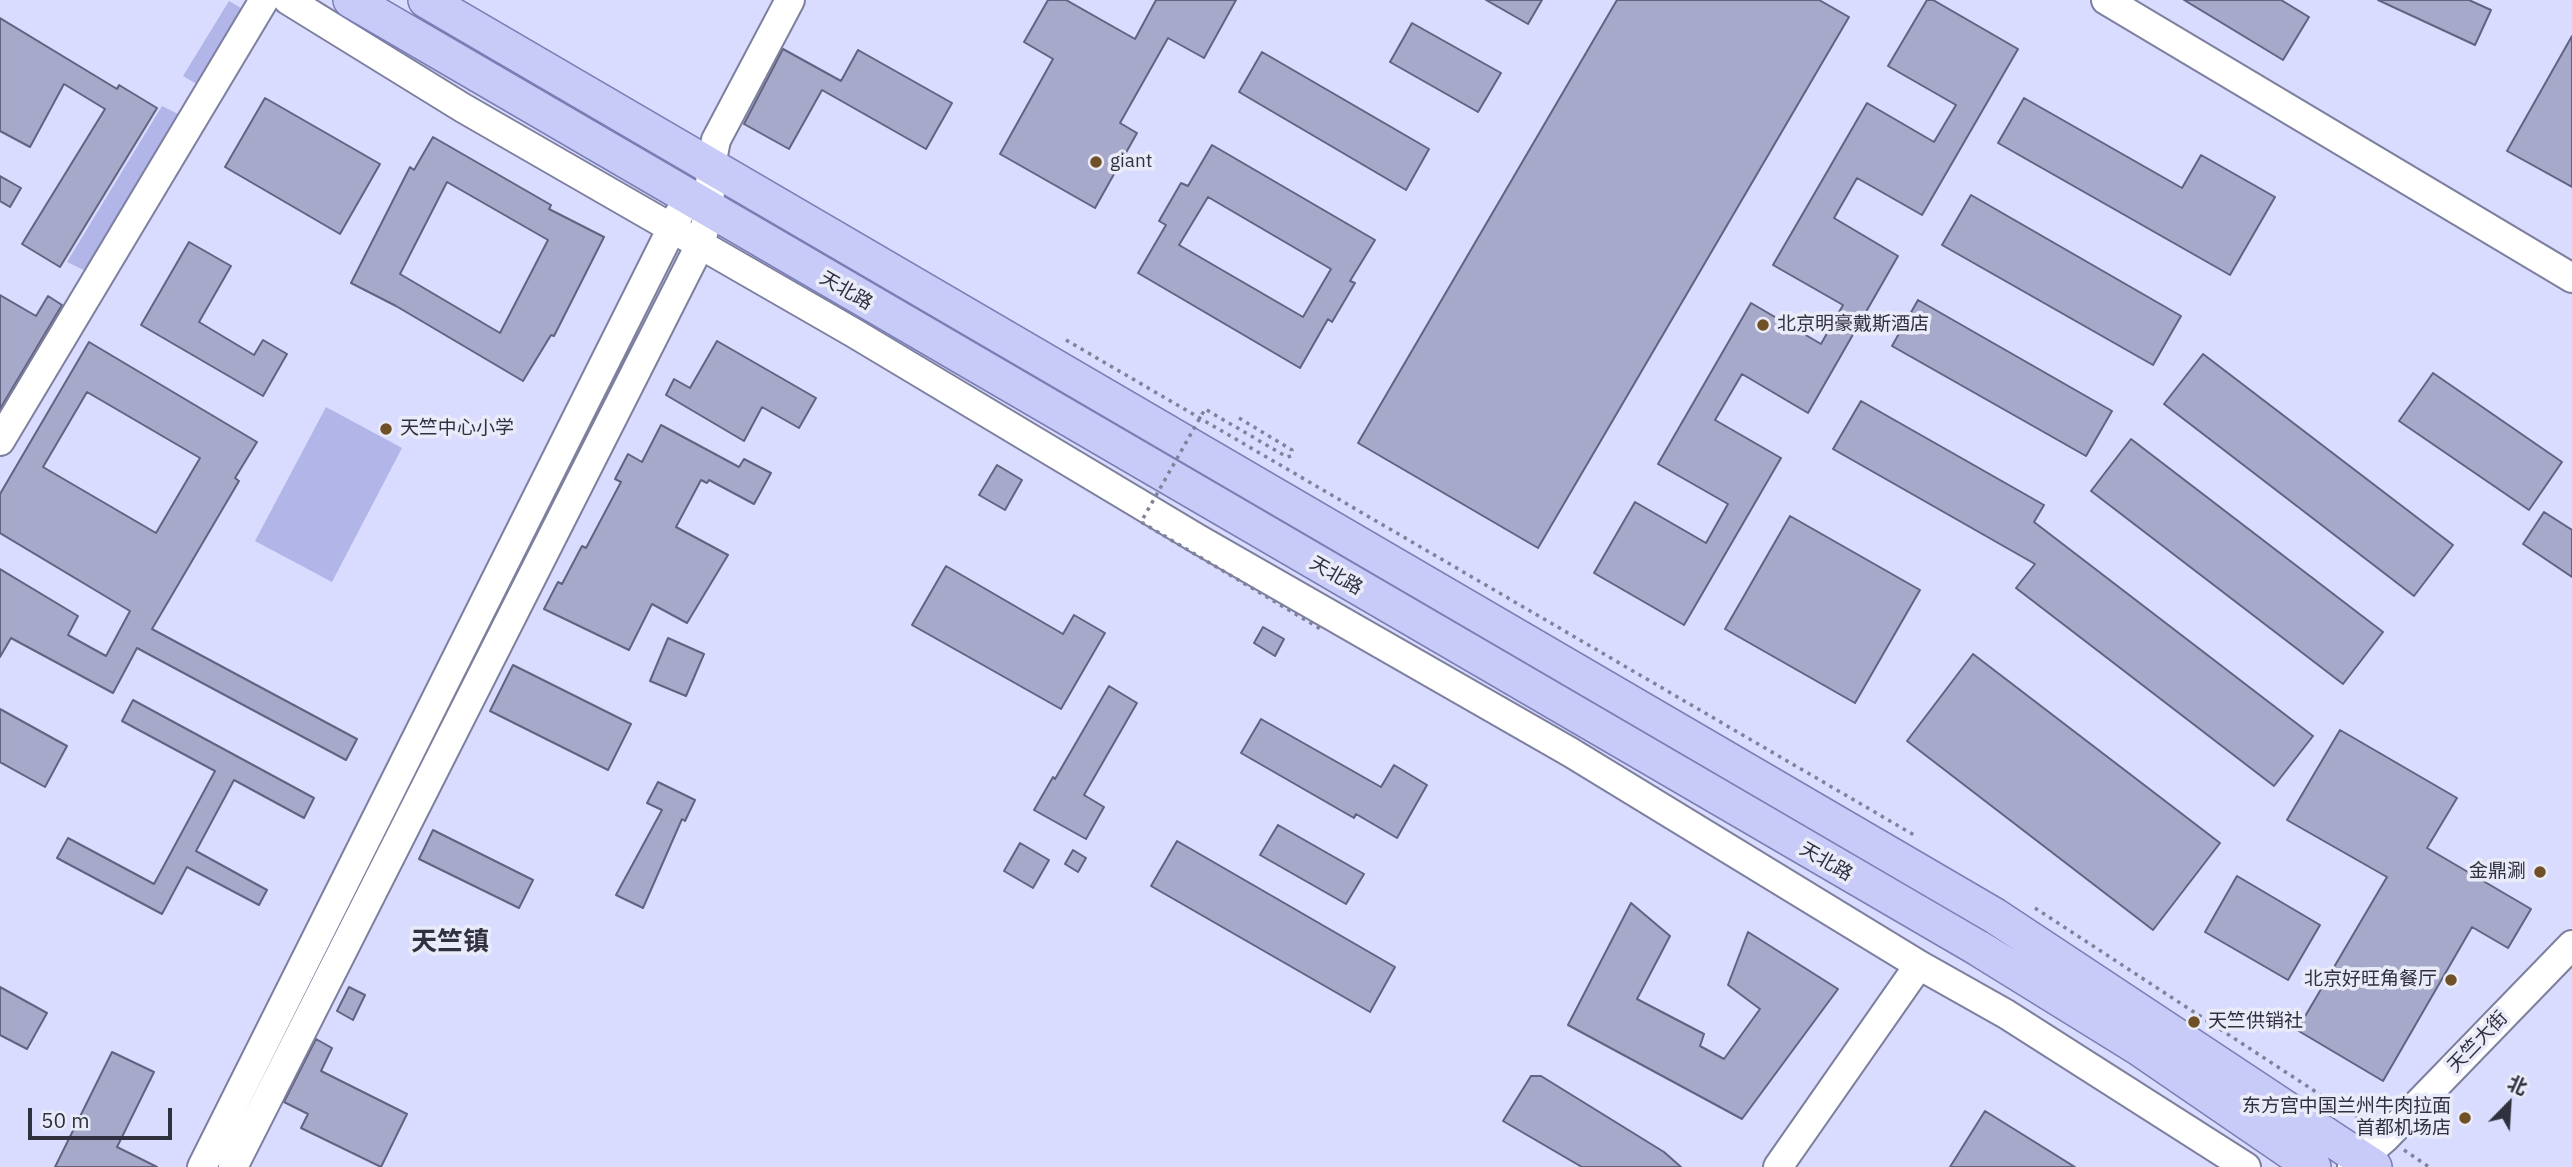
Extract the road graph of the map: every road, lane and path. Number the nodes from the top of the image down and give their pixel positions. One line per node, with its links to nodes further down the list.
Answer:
1 (264, 0): 13 (street)
2 (288, 0): 9 (street)
3 (351, 0): 8 (main road, 天北路)
4 (426, 0): 7 (main road, 天北路)
5 (790, 0): 7 (street)
6 (2106, 0): 11 (street)
7 (710, 165): 8 (street); 17 (main road, 天北路)
8 (697, 203): 9 (street); 10 (street); 22 (main road, 天北路)
9 (674, 229): 10 (street); 18 (street)
10 (700, 245): 16 (street); 19 (street)
11 (2572, 278)
12 (1239, 418): 14 (path, bridge)
13 (0, 441)
14 (1325, 631)
15 (2572, 945): 17 (street, 天竺大街)
16 (1919, 965): 20 (street); 21 (street)
17 (2368, 1158): 23 (path)
18 (202, 1167)
19 (233, 1167)
20 (1778, 1167)
21 (2246, 1167)
22 (2313, 1167)
23 (2429, 1167)

